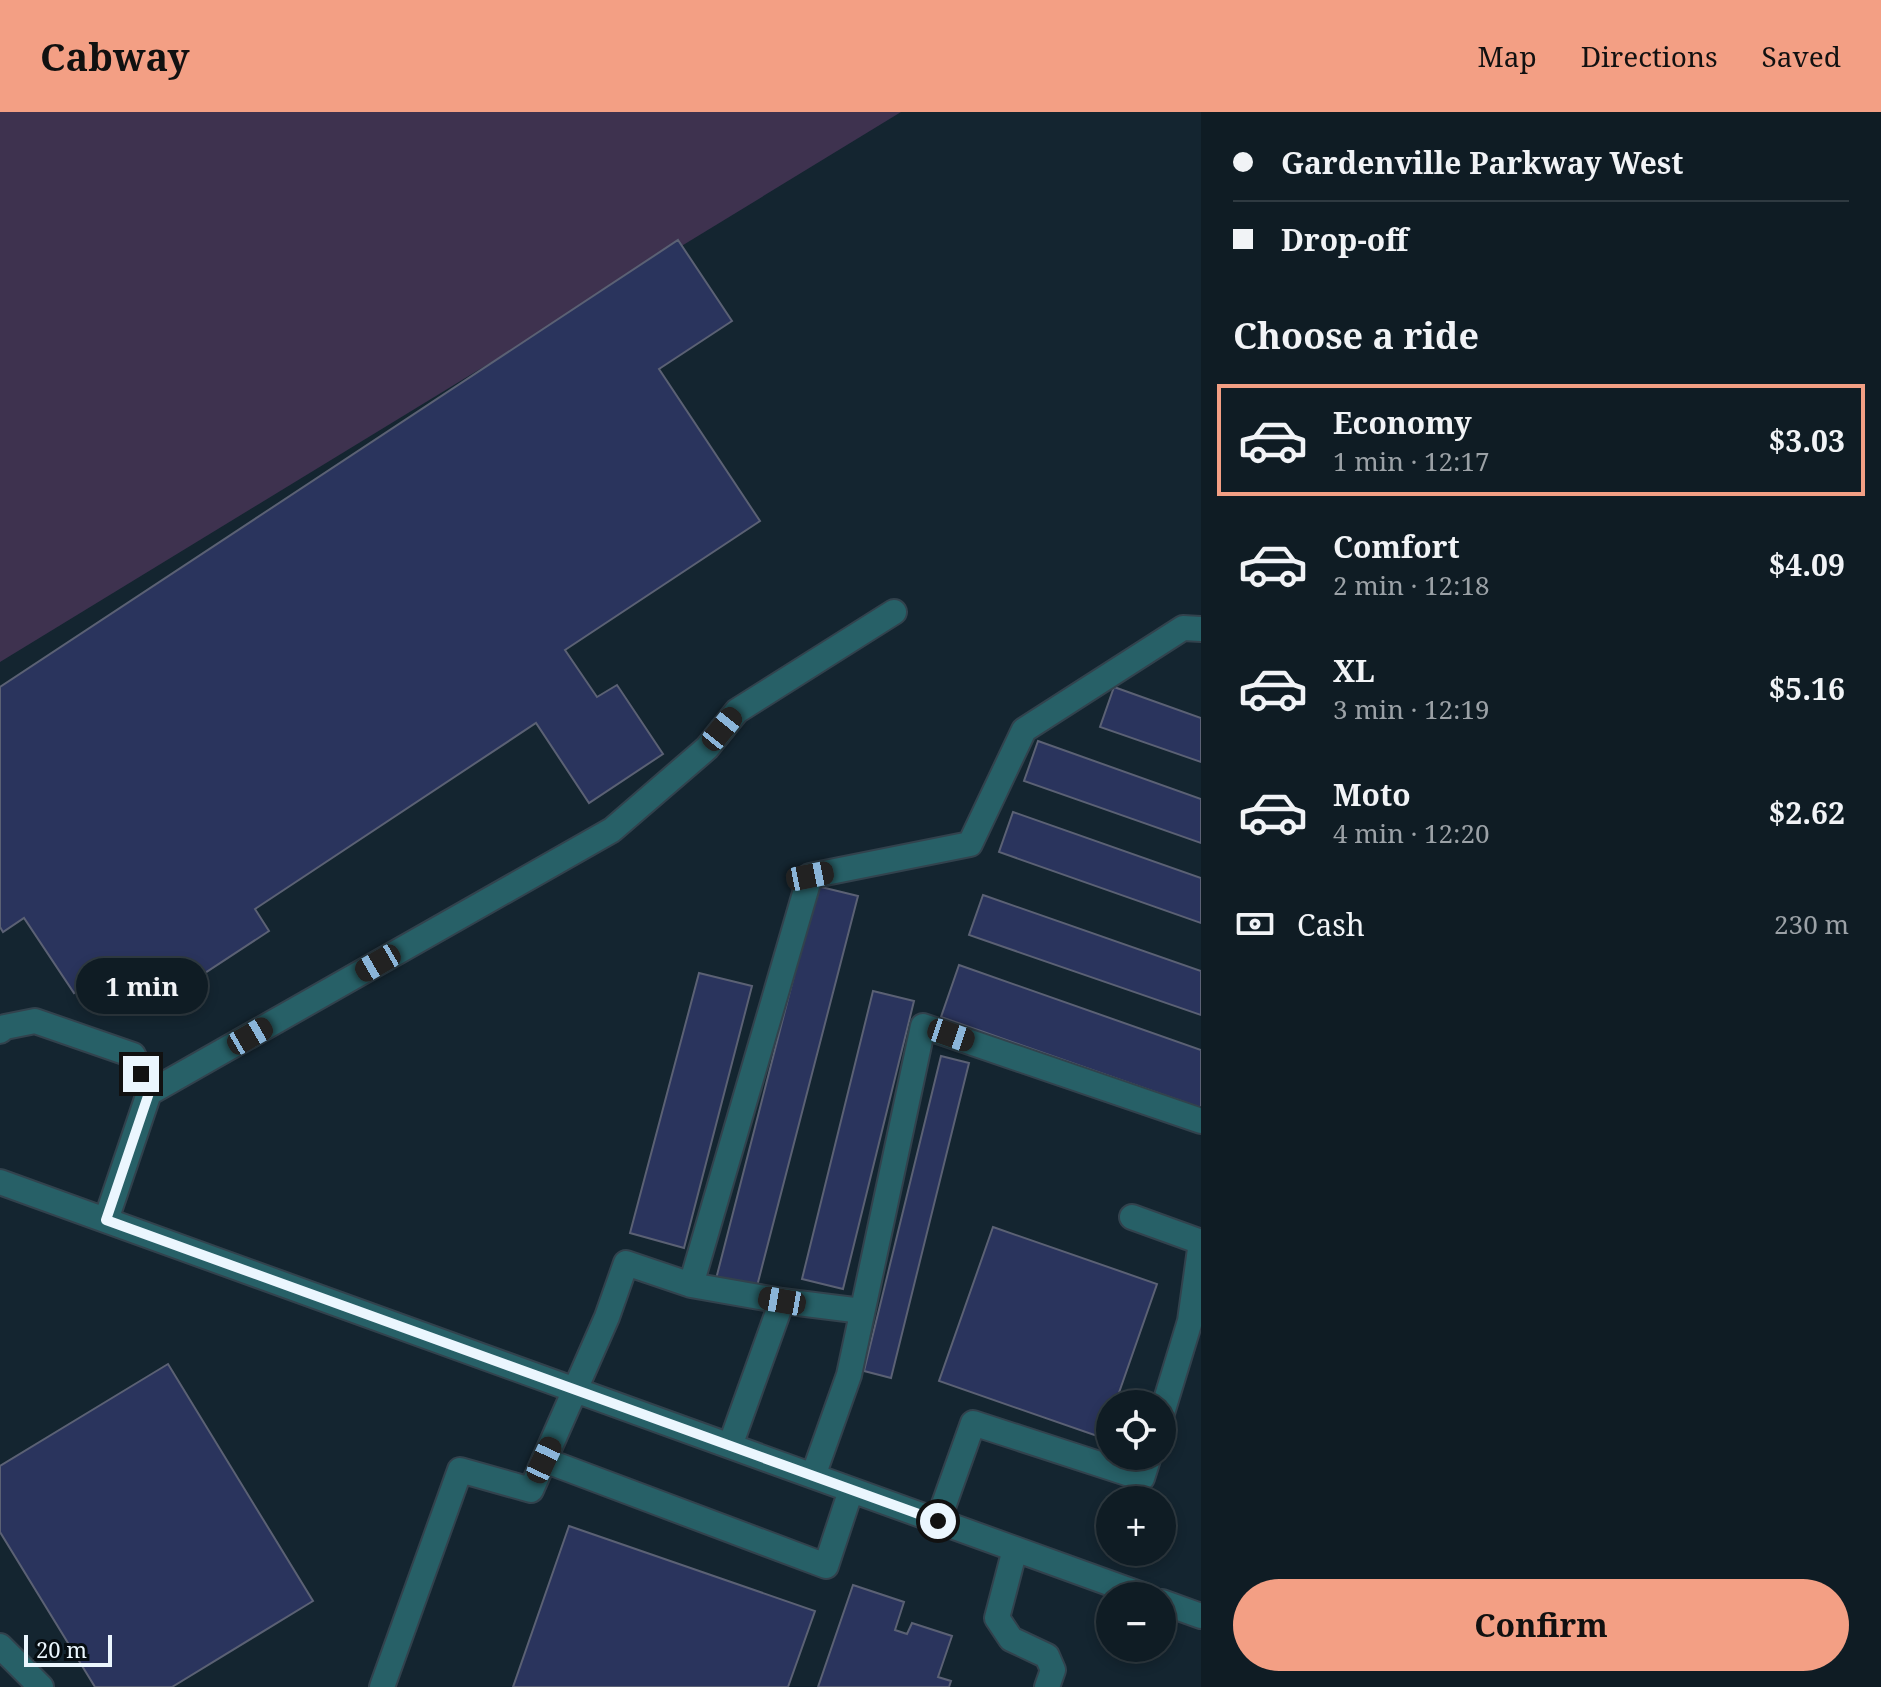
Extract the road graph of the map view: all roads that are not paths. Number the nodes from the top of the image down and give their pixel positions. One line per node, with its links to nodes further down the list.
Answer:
1 (894, 612): 4 (street)
2 (1201, 629): 10 (street)
3 (2, 1025): 4 (street)
4 (149, 1093): 8 (street)
5 (1201, 1121): 12 (street)
6 (0, 1182): 8 (street)
7 (1132, 1217): 9 (street)
8 (106, 1220): 13 (street)
9 (1201, 1242): 14 (street)
10 (691, 1285): 11 (street); 13 (street)
11 (782, 1301): 12 (street); 15 (street)
12 (862, 1311): 20 (street)
13 (575, 1390): 15 (street); 16 (street)
14 (1169, 1390)
15 (730, 1446): 20 (street)
16 (544, 1460): 21 (street); 29 (street)
17 (1096, 1463): 22 (street)
18 (1117, 1470): 19 (street)
19 (1145, 1470)
20 (813, 1476): 21 (street)
21 (851, 1490): 22 (street)
22 (938, 1521): 23 (street)
23 (1015, 1549): 24 (street); 30 (street)
24 (1106, 1582)
25 (1176, 1607): 26 (street)
26 (1201, 1616)
27 (0, 1646): 28 (street)
28 (41, 1687)
29 (382, 1687)
30 (1047, 1687)

